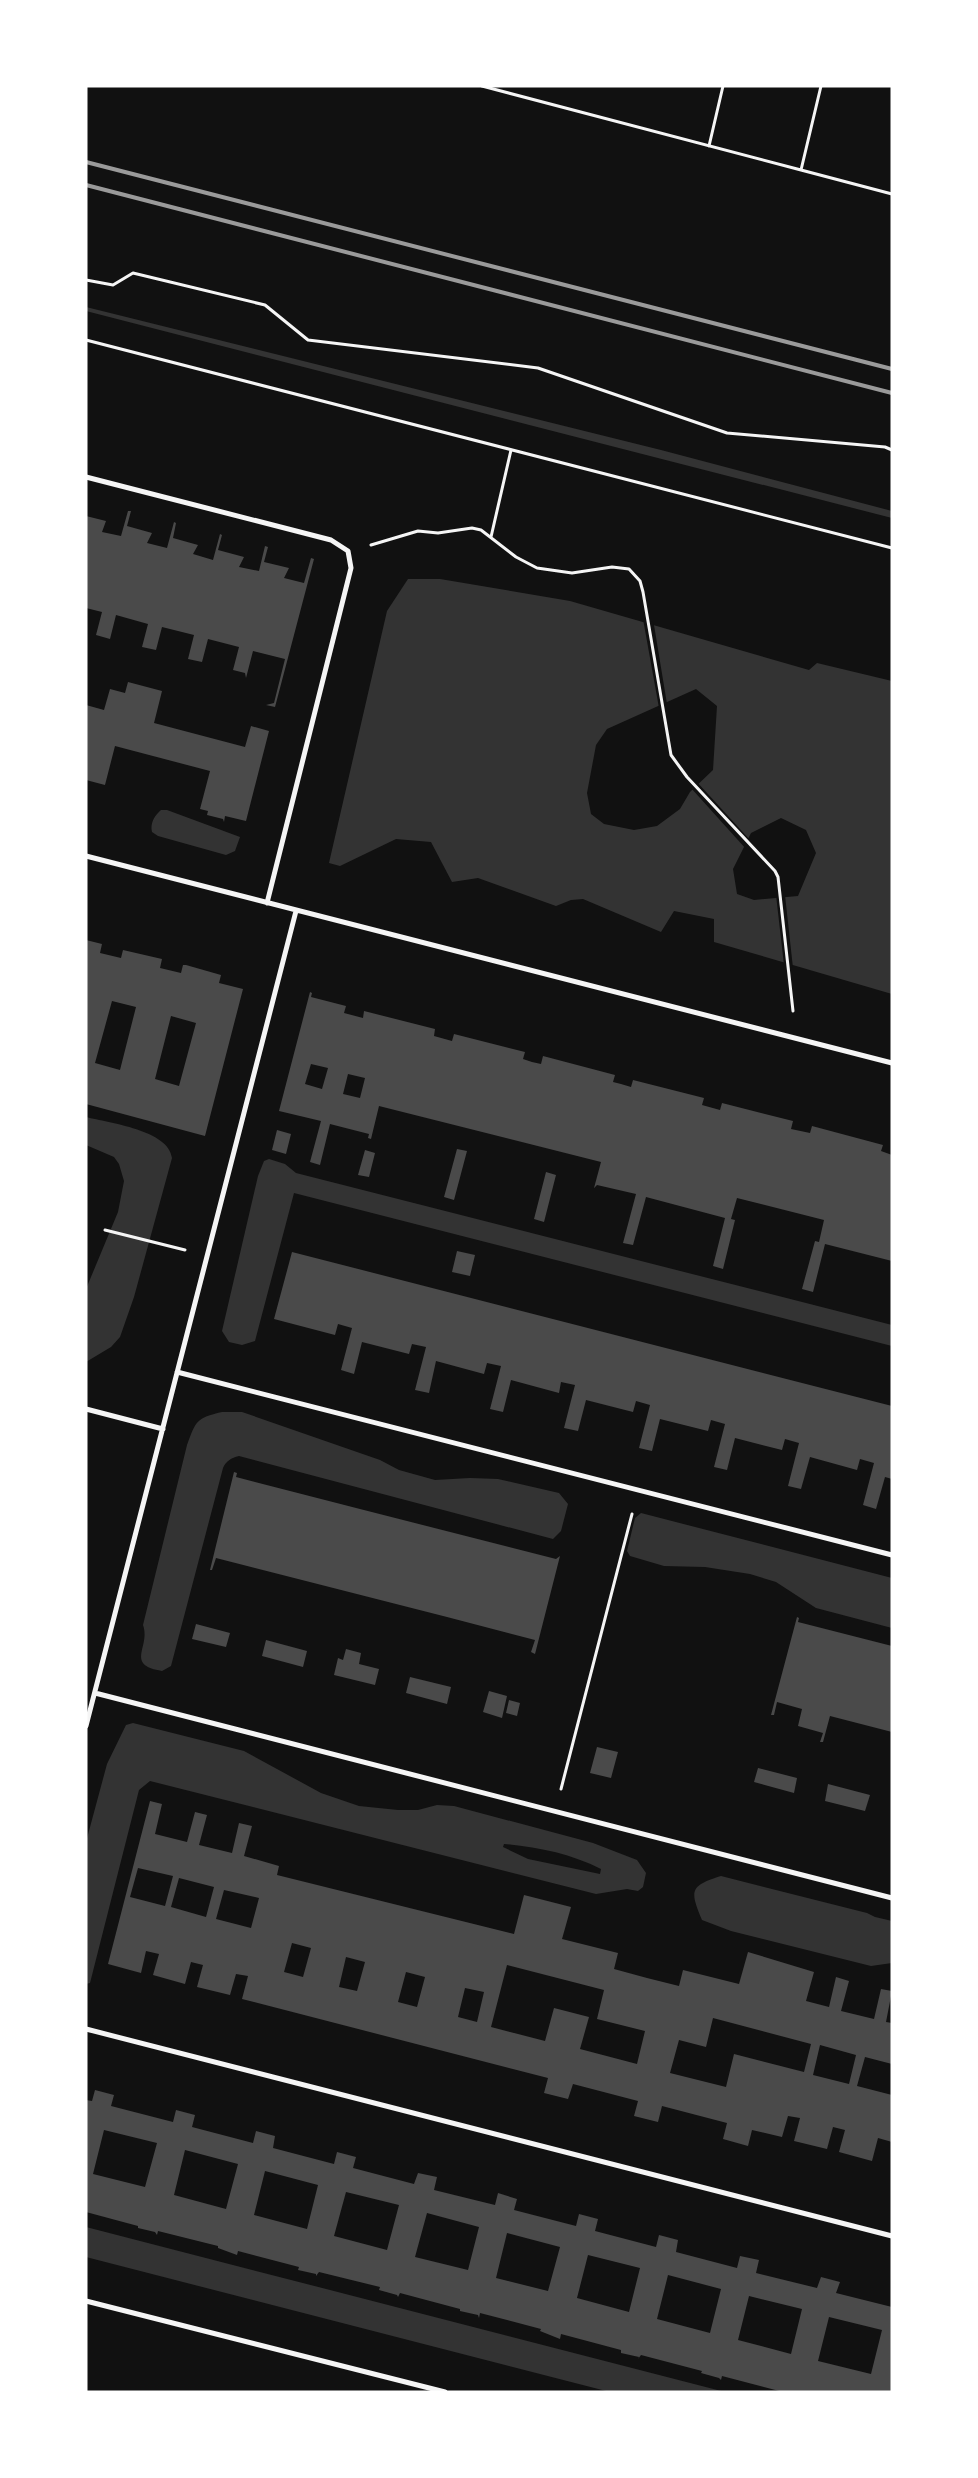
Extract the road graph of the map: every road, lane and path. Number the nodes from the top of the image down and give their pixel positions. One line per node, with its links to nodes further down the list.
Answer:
1 (482, 86): 4 (path)
2 (722, 86): 4 (path)
3 (821, 86): 5 (path)
4 (709, 146): 5 (path)
5 (801, 170): 6 (path)
6 (892, 194)
7 (86, 280): 10 (path)
8 (86, 340): 9 (path)
9 (511, 450): 12 (path); 13 (path)
10 (892, 450)
11 (86, 477): 14 (street)
12 (491, 537): 14 (path); 18 (path)
13 (892, 548)
14 (348, 551): 16 (street)
15 (86, 856): 16 (street)
16 (267, 903): 17 (street)
17 (296, 911): 18 (street); 21 (street)
18 (795, 1038): 19 (street)
19 (892, 1063)
20 (105, 1230): 21 (path)
21 (206, 1256): 22 (street)
22 (177, 1372): 24 (street); 25 (street)
23 (86, 1409): 24 (street)
24 (163, 1429): 27 (street)
25 (638, 1490): 26 (street); 29 (path)
26 (892, 1555)
27 (95, 1693): 28 (street); 29 (street)
28 (86, 1726)
29 (555, 1811): 30 (street)
30 (892, 1898)
31 (86, 2029): 32 (street)
32 (892, 2236)
33 (86, 2301): 34 (street)
34 (445, 2392)

